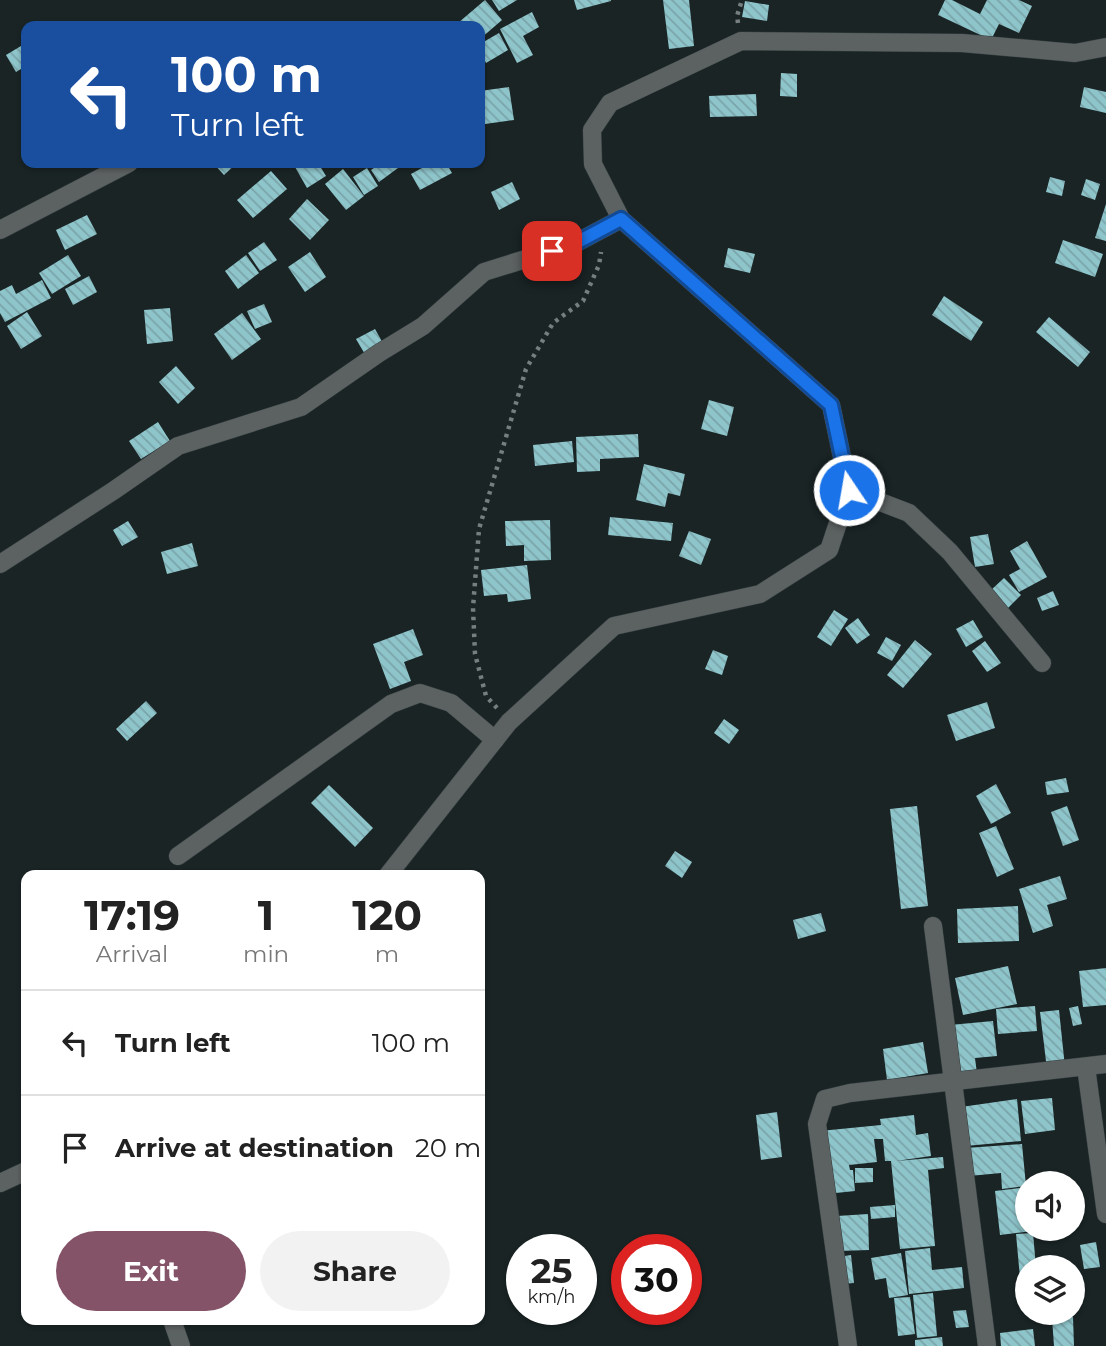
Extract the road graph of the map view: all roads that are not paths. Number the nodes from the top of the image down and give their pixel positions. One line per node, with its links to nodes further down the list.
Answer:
1 (1106, 47): 3 (street)
2 (120, 168): 4 (street)
3 (621, 219): 5 (street); 6 (street)
4 (0, 230)
5 (849, 490): 7 (street); 8 (street)
6 (0, 564)
7 (1042, 663)
8 (495, 740): 9 (street); 10 (street)
9 (178, 856)
10 (392, 870)
11 (933, 926): 14 (street)
12 (1106, 1065): 13 (street)
13 (1086, 1067): 14 (street); 17 (street)
14 (953, 1081): 20 (street); 21 (street)
15 (21, 1173): 16 (street)
16 (0, 1183)
17 (1106, 1214)
18 (174, 1325): 19 (street)
19 (181, 1346)
20 (848, 1346)
21 (987, 1346)

